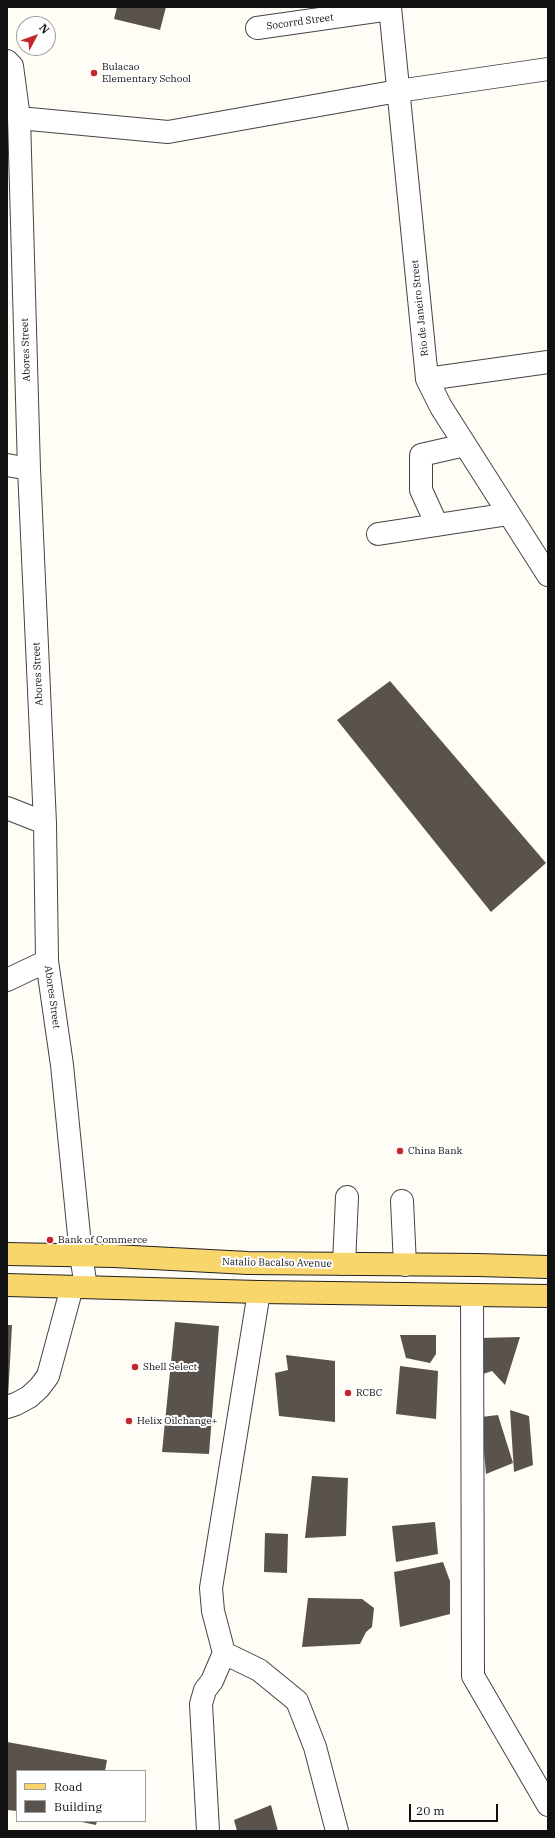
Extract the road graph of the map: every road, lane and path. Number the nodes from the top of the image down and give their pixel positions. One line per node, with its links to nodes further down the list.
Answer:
1 (390, 8): 2 (street, Socorrd Street); 5 (street, Rio de Janeiro Street)
2 (257, 28)
3 (7, 61): 6 (street, Abores Street)
4 (548, 69): 5 (street)
5 (398, 91): 6 (street); 8 (street, Rio de Janeiro Street)
6 (19, 118): 11 (street, Abores Street)
7 (548, 362): 8 (street)
8 (427, 379): 9 (street, Rio de Janeiro Street)
9 (465, 445): 12 (street, Rio de Janeiro Street); 13 (street)
10 (7, 465): 11 (street)
11 (29, 470): 17 (street, Abores Street)
12 (509, 514): 13 (street); 15 (street, Rio de Janeiro Street)
13 (437, 524): 14 (street)
14 (378, 534)
15 (548, 575)
16 (7, 808): 17 (street)
17 (45, 823): 18 (street, Abores Street)
18 (47, 961): 19 (street); 23 (street, Abores Street)
19 (7, 980)
20 (347, 1196): 24 (street)
21 (402, 1201): 25 (street)
22 (7, 1254): 23 (main road, Natalio Bacalso Avenue)
23 (81, 1255): 24 (main road, Natalio Bacalso Avenue); 28 (street, Abores Street)
24 (344, 1264): 25 (main road, Natalio Bacalso Avenue)
25 (405, 1265): 26 (main road, Natalio Bacalso Avenue)
26 (548, 1267)
27 (7, 1285): 28 (main road)
28 (79, 1287): 29 (main road); 32 (street)
29 (259, 1292): 30 (main road); 33 (street)
30 (472, 1296): 31 (main road); 34 (street)
31 (548, 1296)
32 (7, 1406)
33 (224, 1653): 35 (street); 36 (street)
34 (548, 1804)
35 (208, 1831)
36 (338, 1831)

